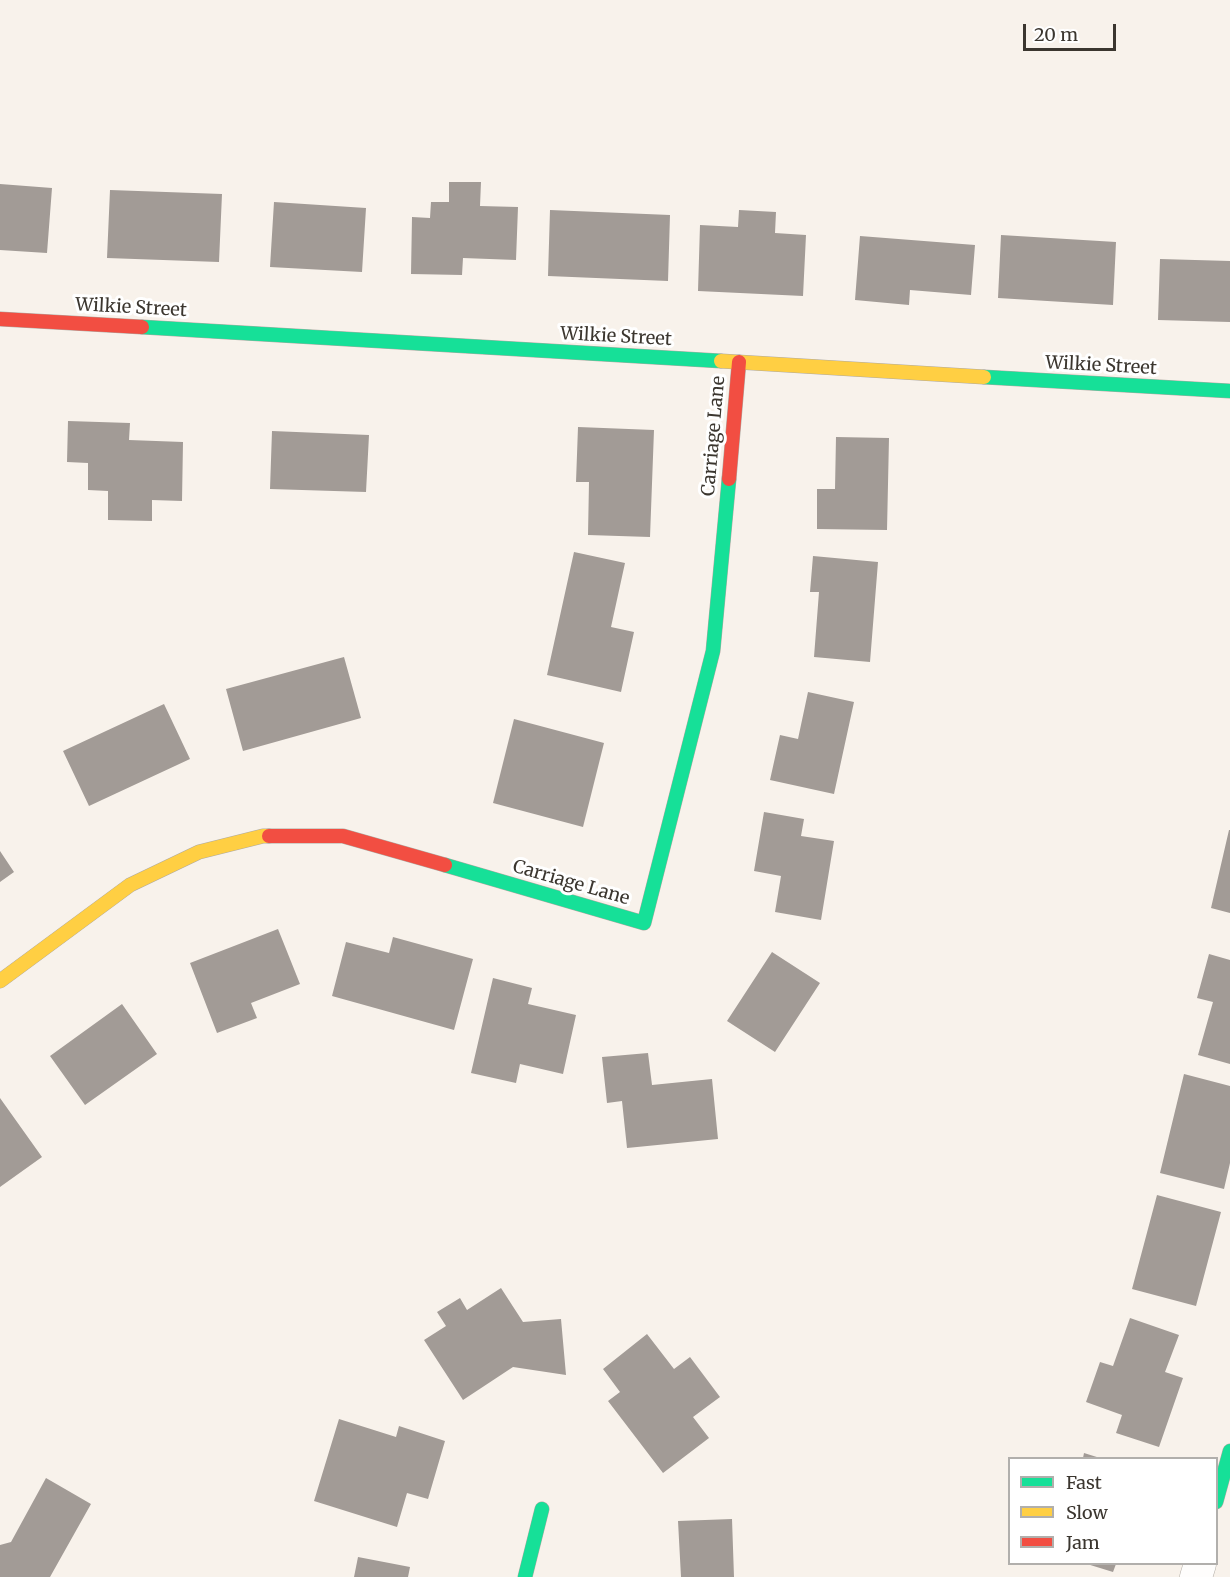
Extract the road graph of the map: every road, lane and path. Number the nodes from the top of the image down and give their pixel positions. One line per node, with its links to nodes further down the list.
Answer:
1 (0, 319): 2 (street, Wilkie Street)
2 (739, 362): 3 (street, Wilkie Street); 4 (street, Carriage Lane)
3 (1230, 391)
4 (0, 981)
5 (1230, 1451): 6 (street)
6 (1218, 1495)
7 (542, 1509): 8 (street)
8 (525, 1577)

